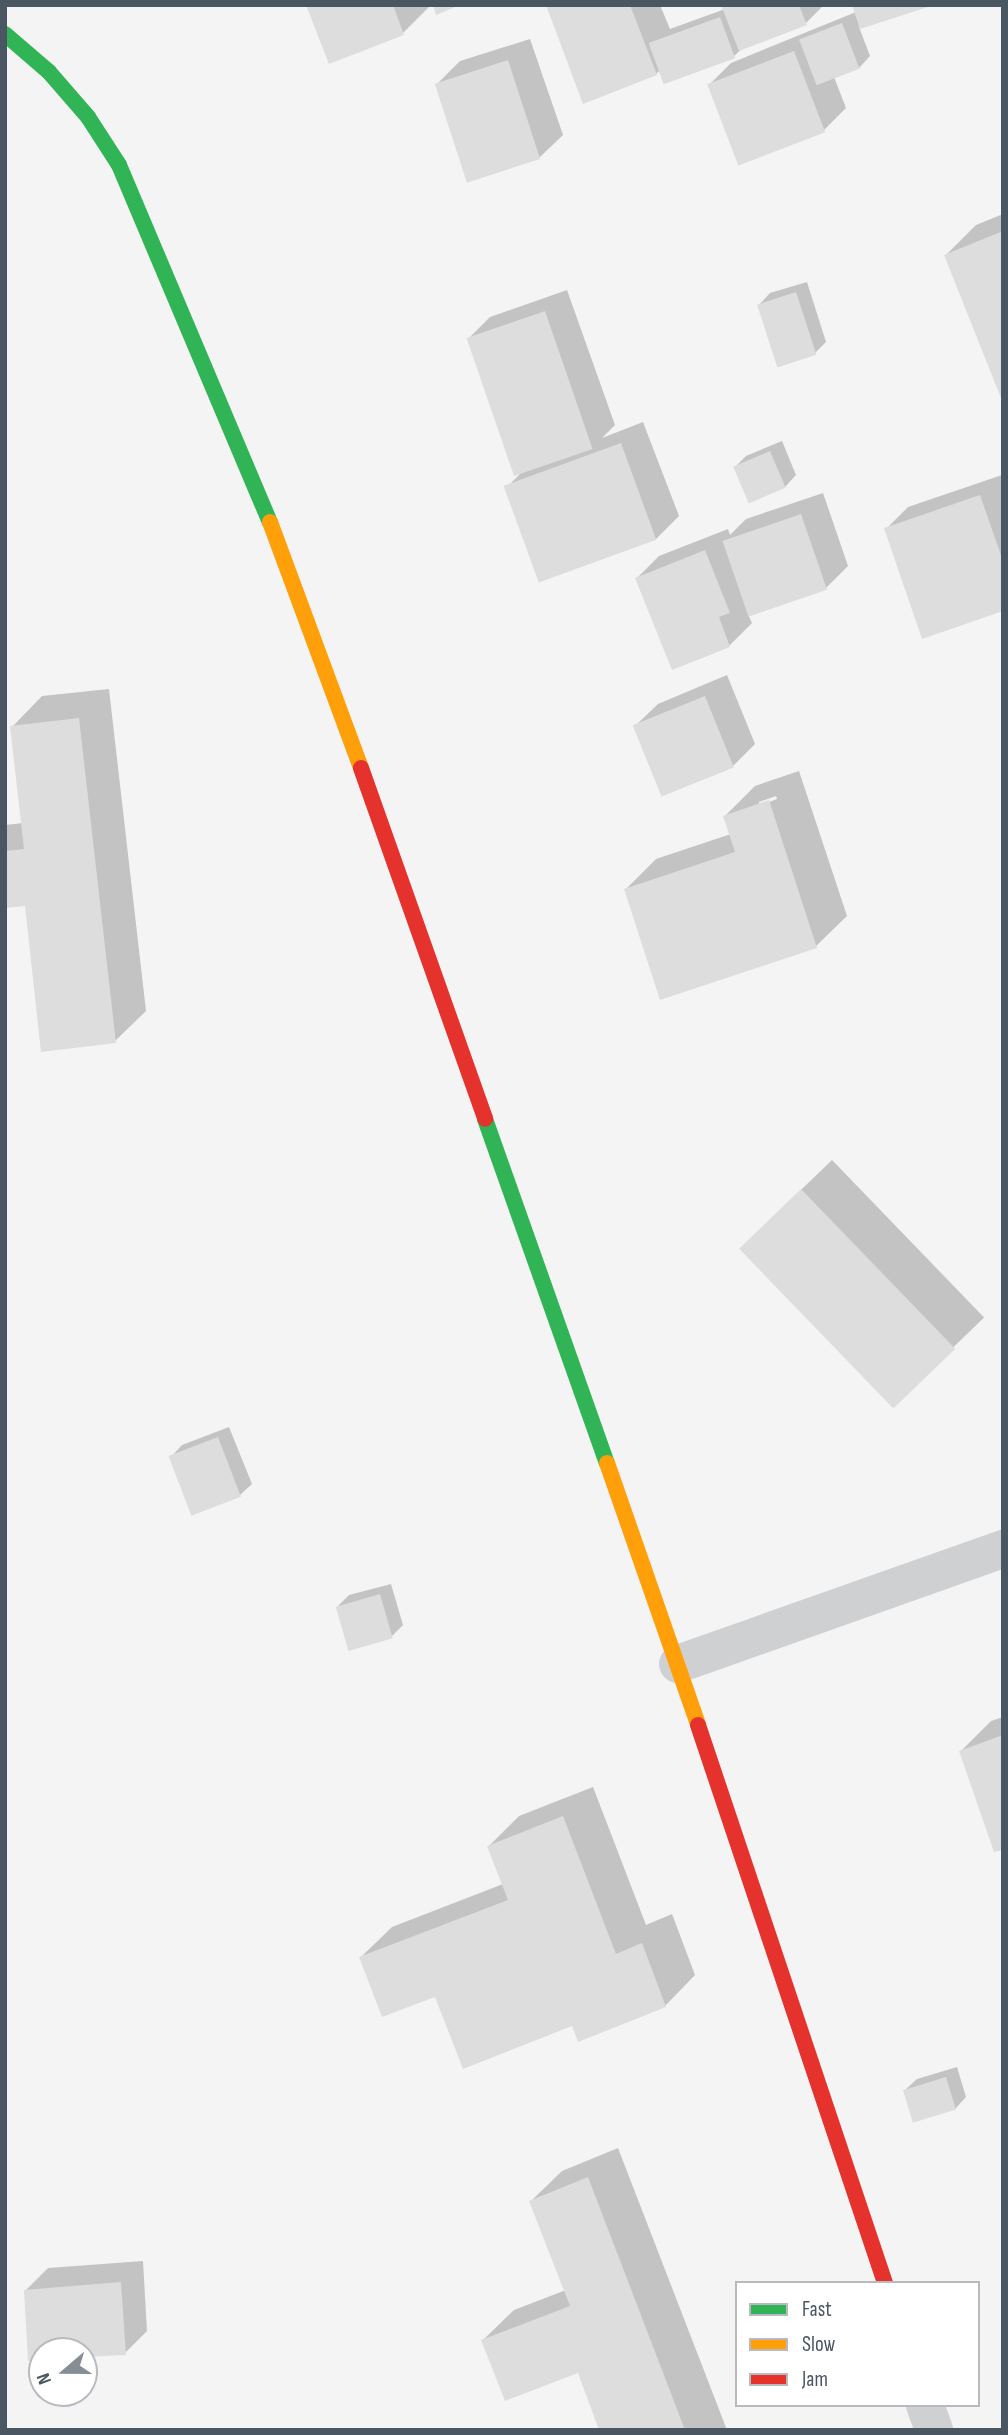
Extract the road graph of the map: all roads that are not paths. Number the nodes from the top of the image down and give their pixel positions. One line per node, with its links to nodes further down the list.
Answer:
1 (5, 34): 3 (street)
2 (1003, 1549): 3 (street)
3 (678, 1664): 4 (street)
4 (884, 2281)
5 (926, 2407): 6 (street)
6 (934, 2430)

